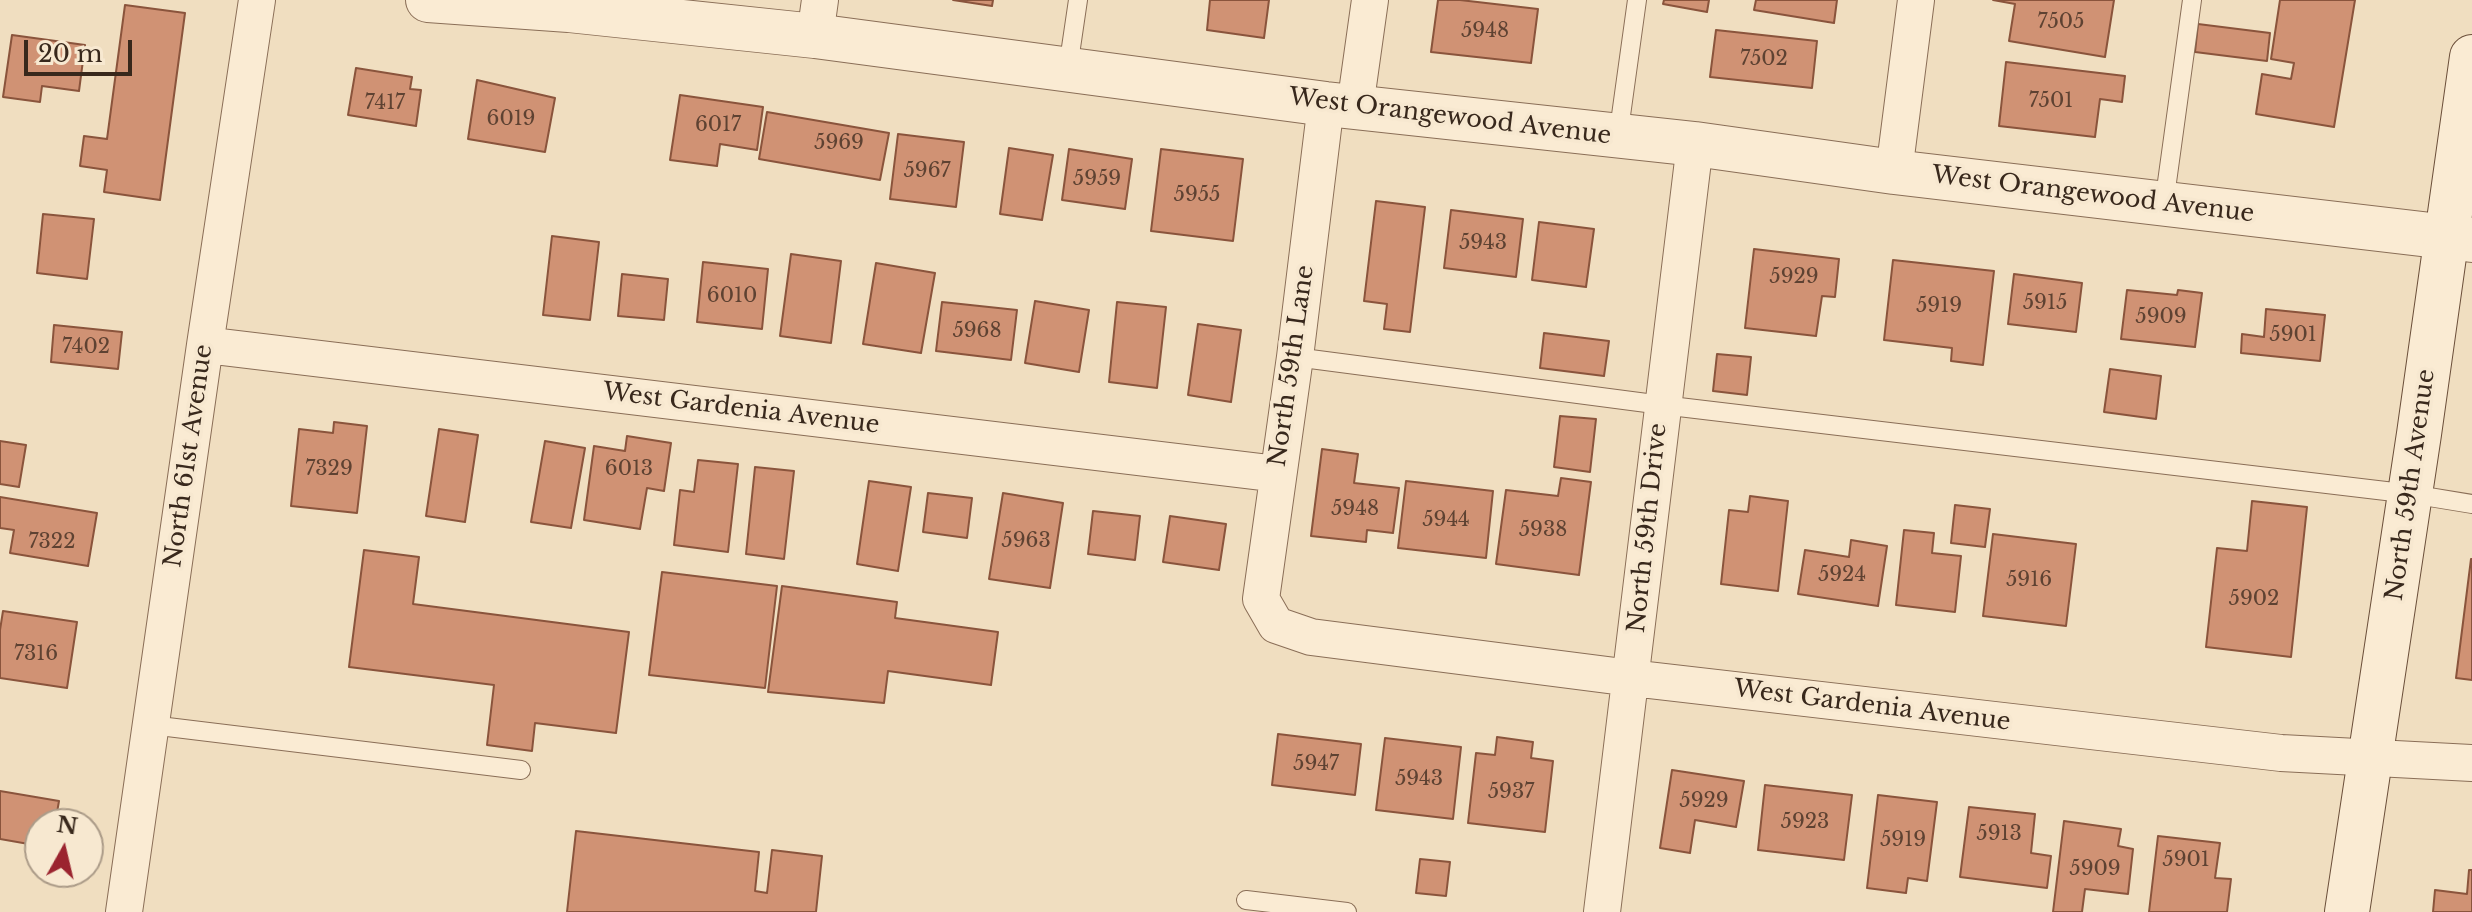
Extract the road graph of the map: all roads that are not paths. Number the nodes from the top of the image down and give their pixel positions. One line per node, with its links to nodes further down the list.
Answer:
1 (257, 0): 18 (street, North 61st Avenue)
2 (428, 0): 8 (street, West Orangewood Avenue)
3 (1078, 0): 11 (lane)
4 (1370, 0): 12 (street, North 59th Lane)
5 (1637, 0): 13 (lane)
6 (1916, 0): 15 (street)
7 (2192, 0): 16 (lane)
8 (569, 5): 9 (street, West Orangewood Avenue)
9 (818, 18): 11 (street, West Orangewood Avenue)
10 (2472, 57): 17 (street, North 59th Avenue)
11 (1068, 68): 12 (street, West Orangewood Avenue)
12 (1341, 105): 13 (street, West Orangewood Avenue); 19 (street, North 59th Lane)
13 (1618, 137): 14 (street, West Orangewood Avenue)
14 (1695, 144): 15 (street, West Orangewood Avenue); 20 (street, North 59th Drive)
15 (1894, 172): 16 (street, West Orangewood Avenue)
16 (2164, 204): 17 (street, West Orangewood Avenue)
17 (2459, 238): 22 (street, North 59th Avenue)
18 (205, 345): 21 (street, West Gardenia Avenue); 26 (street, North 61st Avenue)
19 (1295, 357): 20 (lane); 21 (street, North 59th Lane)
20 (1662, 405): 22 (lane); 25 (street, North 59th Drive)
21 (1278, 474): 24 (street, North 59th Lane)
22 (2411, 494): 23 (lane); 27 (street, North 59th Avenue)
23 (2472, 504)
24 (1276, 625): 25 (street, West Gardenia Avenue)
25 (1631, 678): 27 (street, West Gardenia Avenue); 33 (street, North 59th Drive)
26 (151, 725): 29 (lane); 31 (street, North 61st Avenue)
27 (2370, 759): 28 (street, West Gardenia Avenue); 34 (street, North 59th Avenue)
28 (2472, 763)
29 (521, 770)
30 (1246, 900): 32 (lane)
31 (124, 912)
32 (1347, 912)
33 (1602, 912)
34 (2347, 912)

